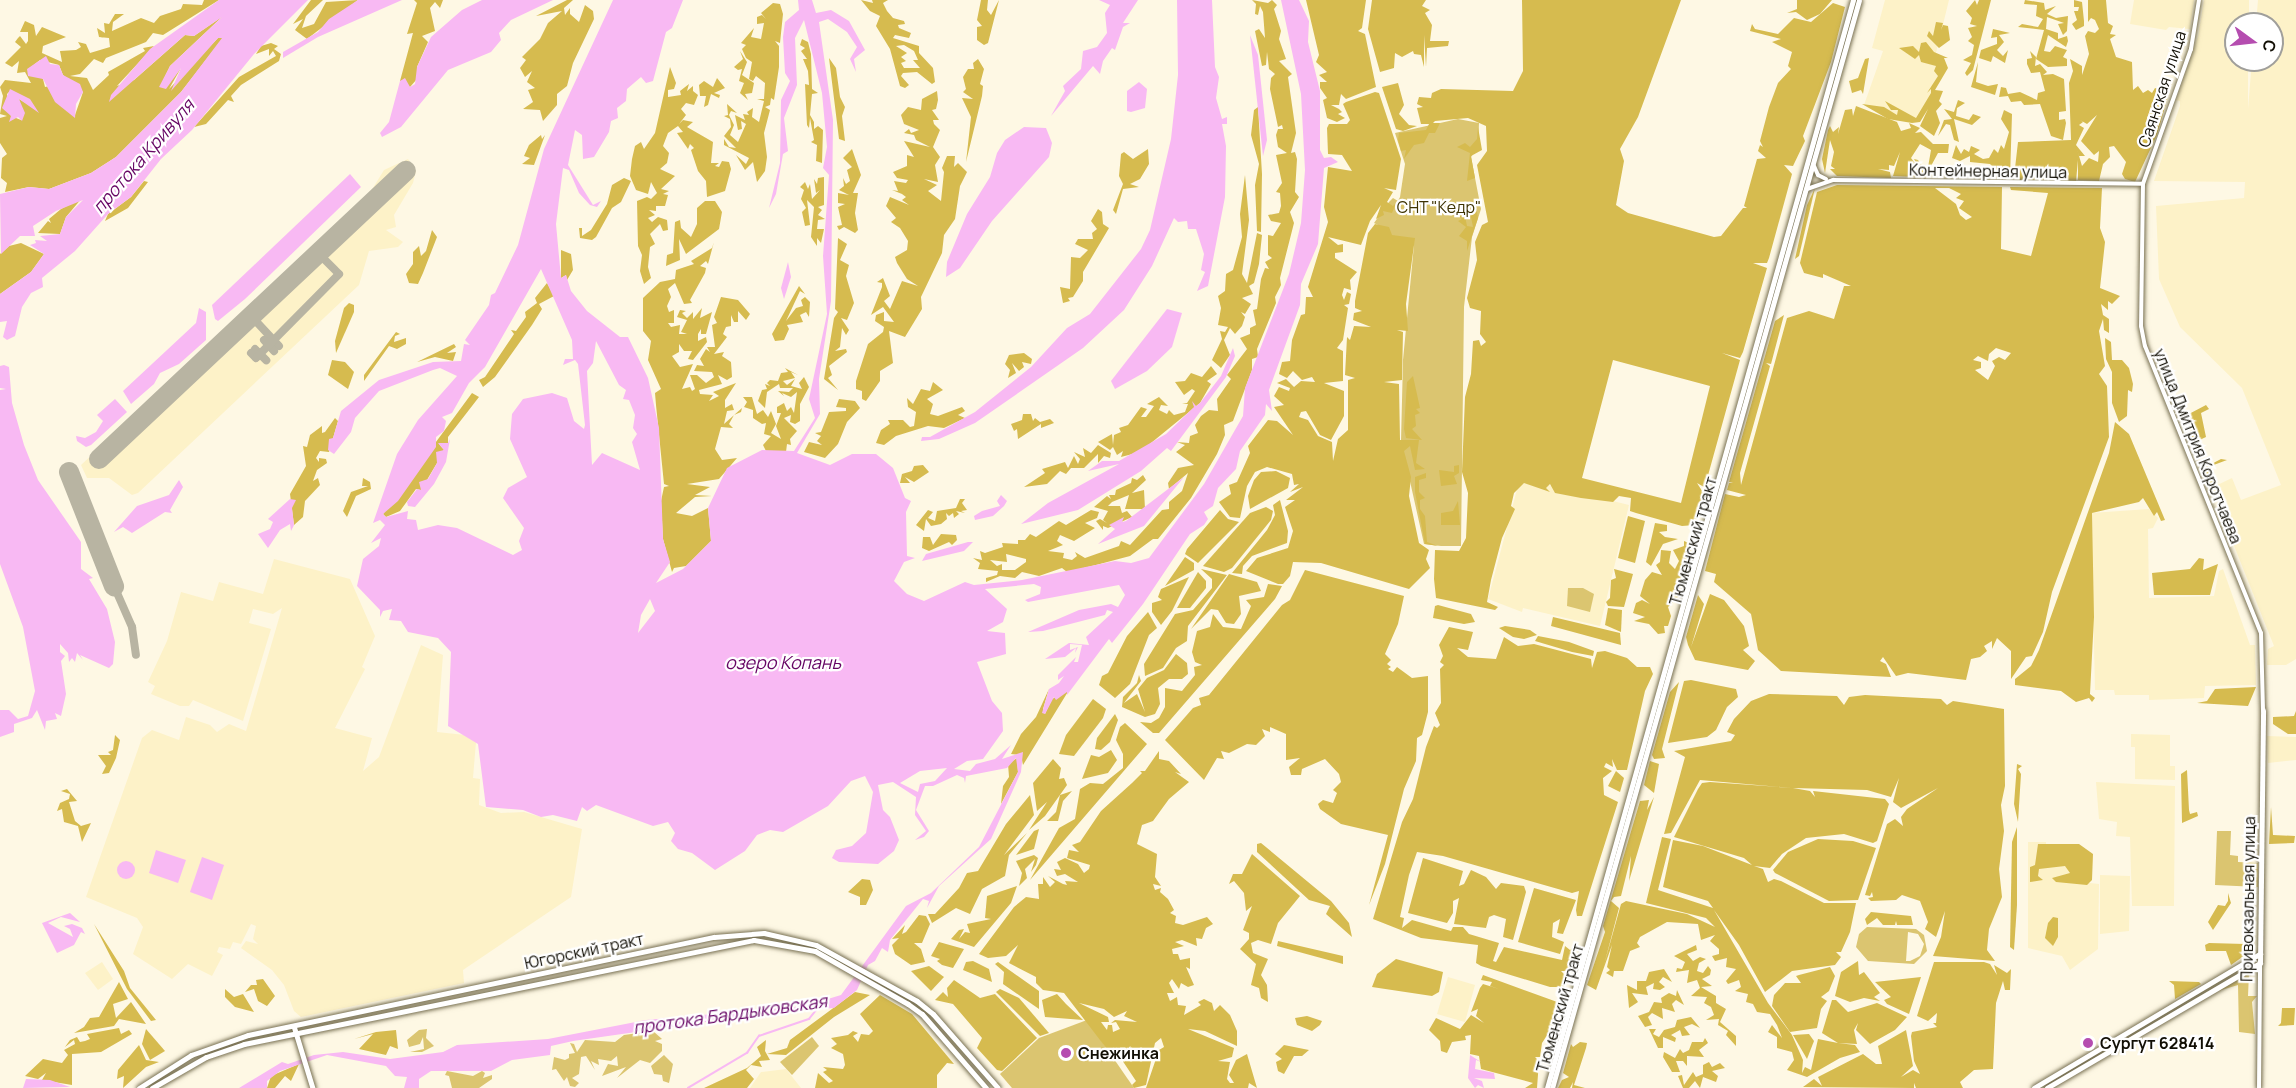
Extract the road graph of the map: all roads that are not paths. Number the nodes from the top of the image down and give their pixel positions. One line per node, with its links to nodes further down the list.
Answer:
1 (1853, 0): 22 (main road, Тюменский тракт)
2 (1859, 0): 4 (main road, Тюменский тракт)
3 (2199, 0): 6 (street, Саянская улица)
4 (1813, 163): 5 (street); 7 (main road, Тюменский тракт)
5 (1833, 180): 6 (street, Контейнерная улица); 7 (street, Контейнерная улица)
6 (2143, 184): 8 (street, улица Дмитрия Коротчаева)
7 (1805, 190): 23 (main road, Тюменский тракт)
8 (2263, 711): 9 (main road, Привокзальная улица)
9 (2260, 954): 11 (main road, Привокзальная улица); 24 (main road)
10 (832, 956): 12 (main road, Югорский тракт); 15 (main road, Югорский тракт); 16 (main road, Югорский тракт)
11 (2259, 963): 25 (main road); 26 (street, Привокзальная улица)
12 (880, 983): 13 (main road, Югорский тракт); 14 (main road, Югорский тракт)
13 (927, 1008): 14 (main road); 21 (main road, Югорский тракт)
14 (922, 1014): 20 (main road, Югорский тракт)
15 (294, 1026): 16 (main road); 17 (main road, Югорский тракт)
16 (297, 1033): 18 (main road, Югорский тракт); 19 (main road)
17 (139, 1088)
18 (152, 1088)
19 (313, 1088)
20 (986, 1088)
21 (998, 1088)
22 (1547, 1088)
23 (1552, 1088)
24 (2034, 1088)
25 (2047, 1088)
26 (2259, 1088)

